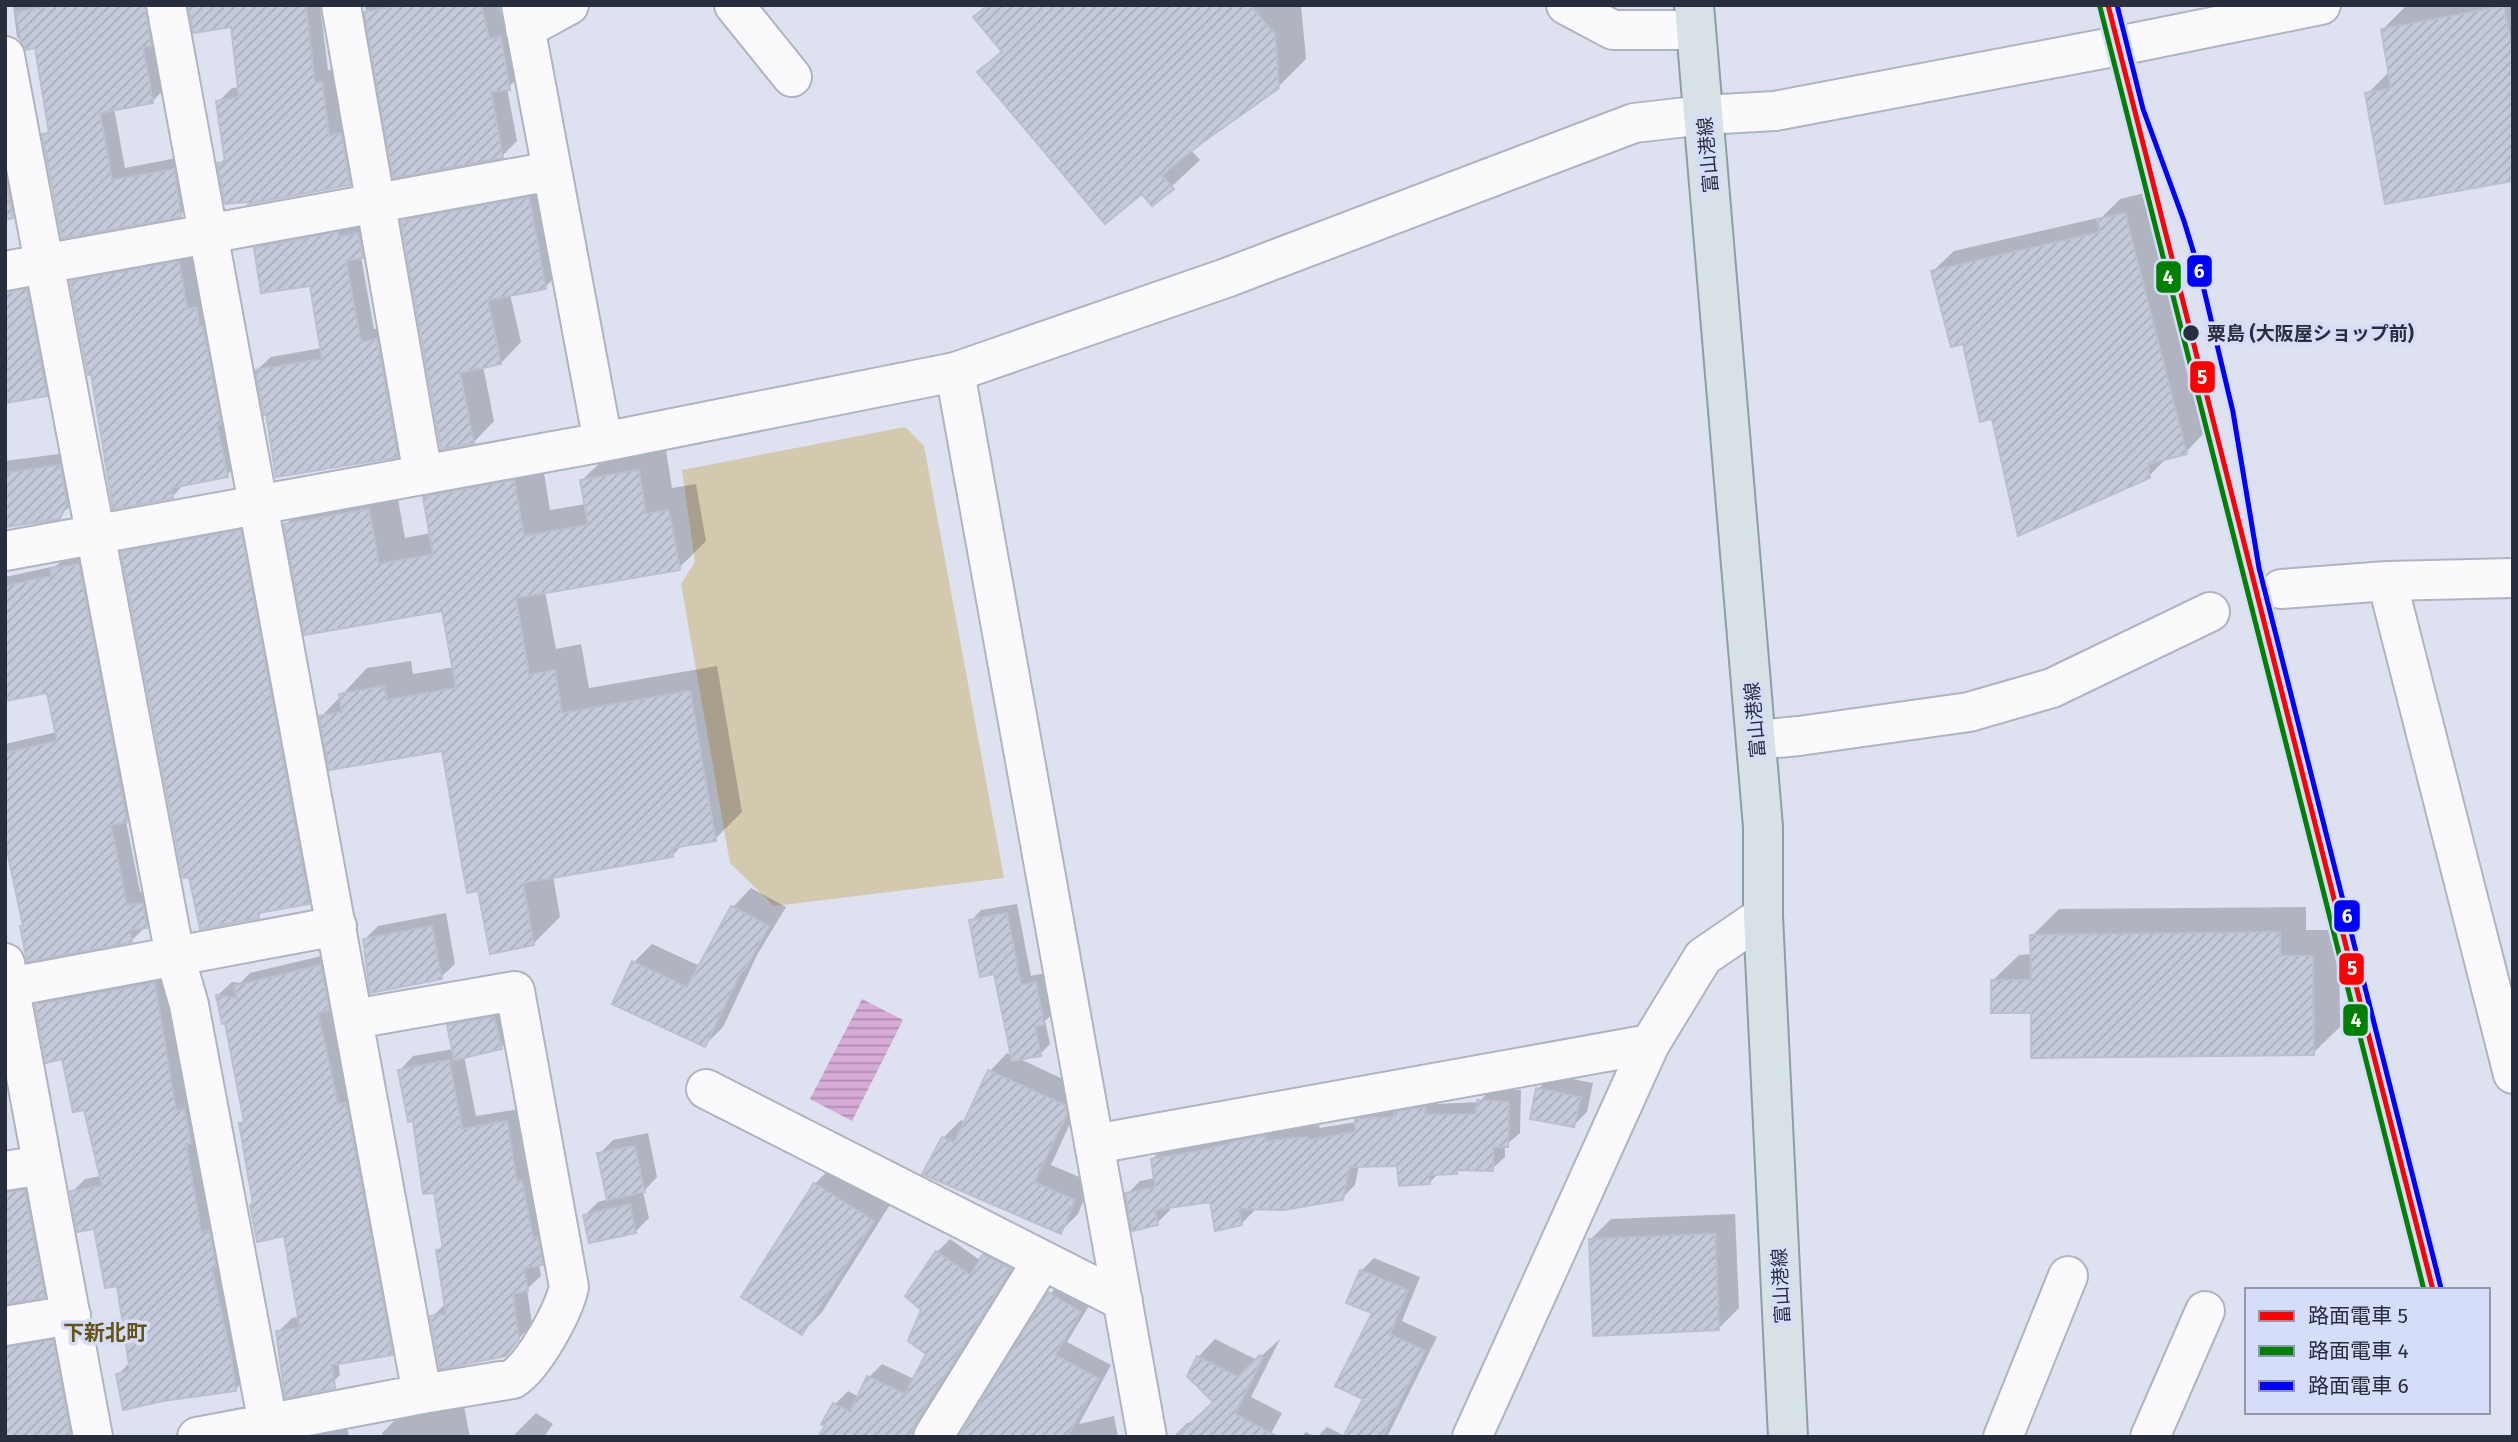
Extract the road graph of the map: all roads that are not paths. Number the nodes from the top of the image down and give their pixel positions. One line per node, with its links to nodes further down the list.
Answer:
1 (166, 5): 15 (street)
2 (341, 5): 14 (street)
3 (569, 5): 8 (street)
4 (734, 5): 11 (street)
5 (1566, 5): 9 (street)
6 (2321, 5): 7 (street)
7 (2231, 14): 12 (street)
8 (523, 17): 13 (street)
9 (1695, 17): 12 (main road, 富山港線)
10 (5, 56): 16 (street)
11 (792, 77)
12 (1704, 115): 18 (street); 28 (main road, 富山港線)
13 (552, 171): 14 (street); 19 (street)
14 (376, 203): 15 (street); 20 (street)
15 (207, 234): 16 (street); 21 (street)
16 (45, 264): 17 (street); 22 (street)
17 (5, 271)
18 (955, 372): 19 (street); 37 (street)
19 (603, 442): 20 (street)
20 (423, 475): 21 (street)
21 (258, 504): 22 (street); 30 (street)
22 (96, 535): 23 (street); 31 (street)
23 (5, 551)
24 (2513, 578): 25 (street)
25 (2387, 581): 26 (street); 35 (street)
26 (2281, 589)
27 (2210, 612): 28 (street)
28 (1756, 740): 29 (main road, 富山港線)
29 (1763, 916): 34 (street); 54 (main road, 富山港線)
30 (337, 926): 31 (street); 33 (street)
31 (175, 956): 32 (street); 48 (street)
32 (8, 975): 38 (street)
33 (354, 1019): 46 (street); 46 (street)
34 (1650, 1044): 37 (street); 53 (street)
35 (2510, 1050)
36 (706, 1089): 40 (street)
37 (1095, 1144): 42 (street)
38 (42, 1165): 39 (street); 44 (street)
39 (5, 1171)
40 (1042, 1261): 42 (street); 51 (street)
41 (2068, 1276): 55 (street)
42 (1123, 1301): 52 (street)
43 (2205, 1311): 56 (street)
44 (71, 1315): 45 (street); 49 (street)
45 (5, 1326)
46 (422, 1394): 47 (street)
47 (354, 1422): 48 (street)
48 (268, 1423): 50 (street)
49 (93, 1437)
50 (197, 1437)
51 (933, 1437)
52 (1147, 1437)
53 (1472, 1437)
54 (1788, 1437)
55 (2003, 1437)
56 (2150, 1437)

